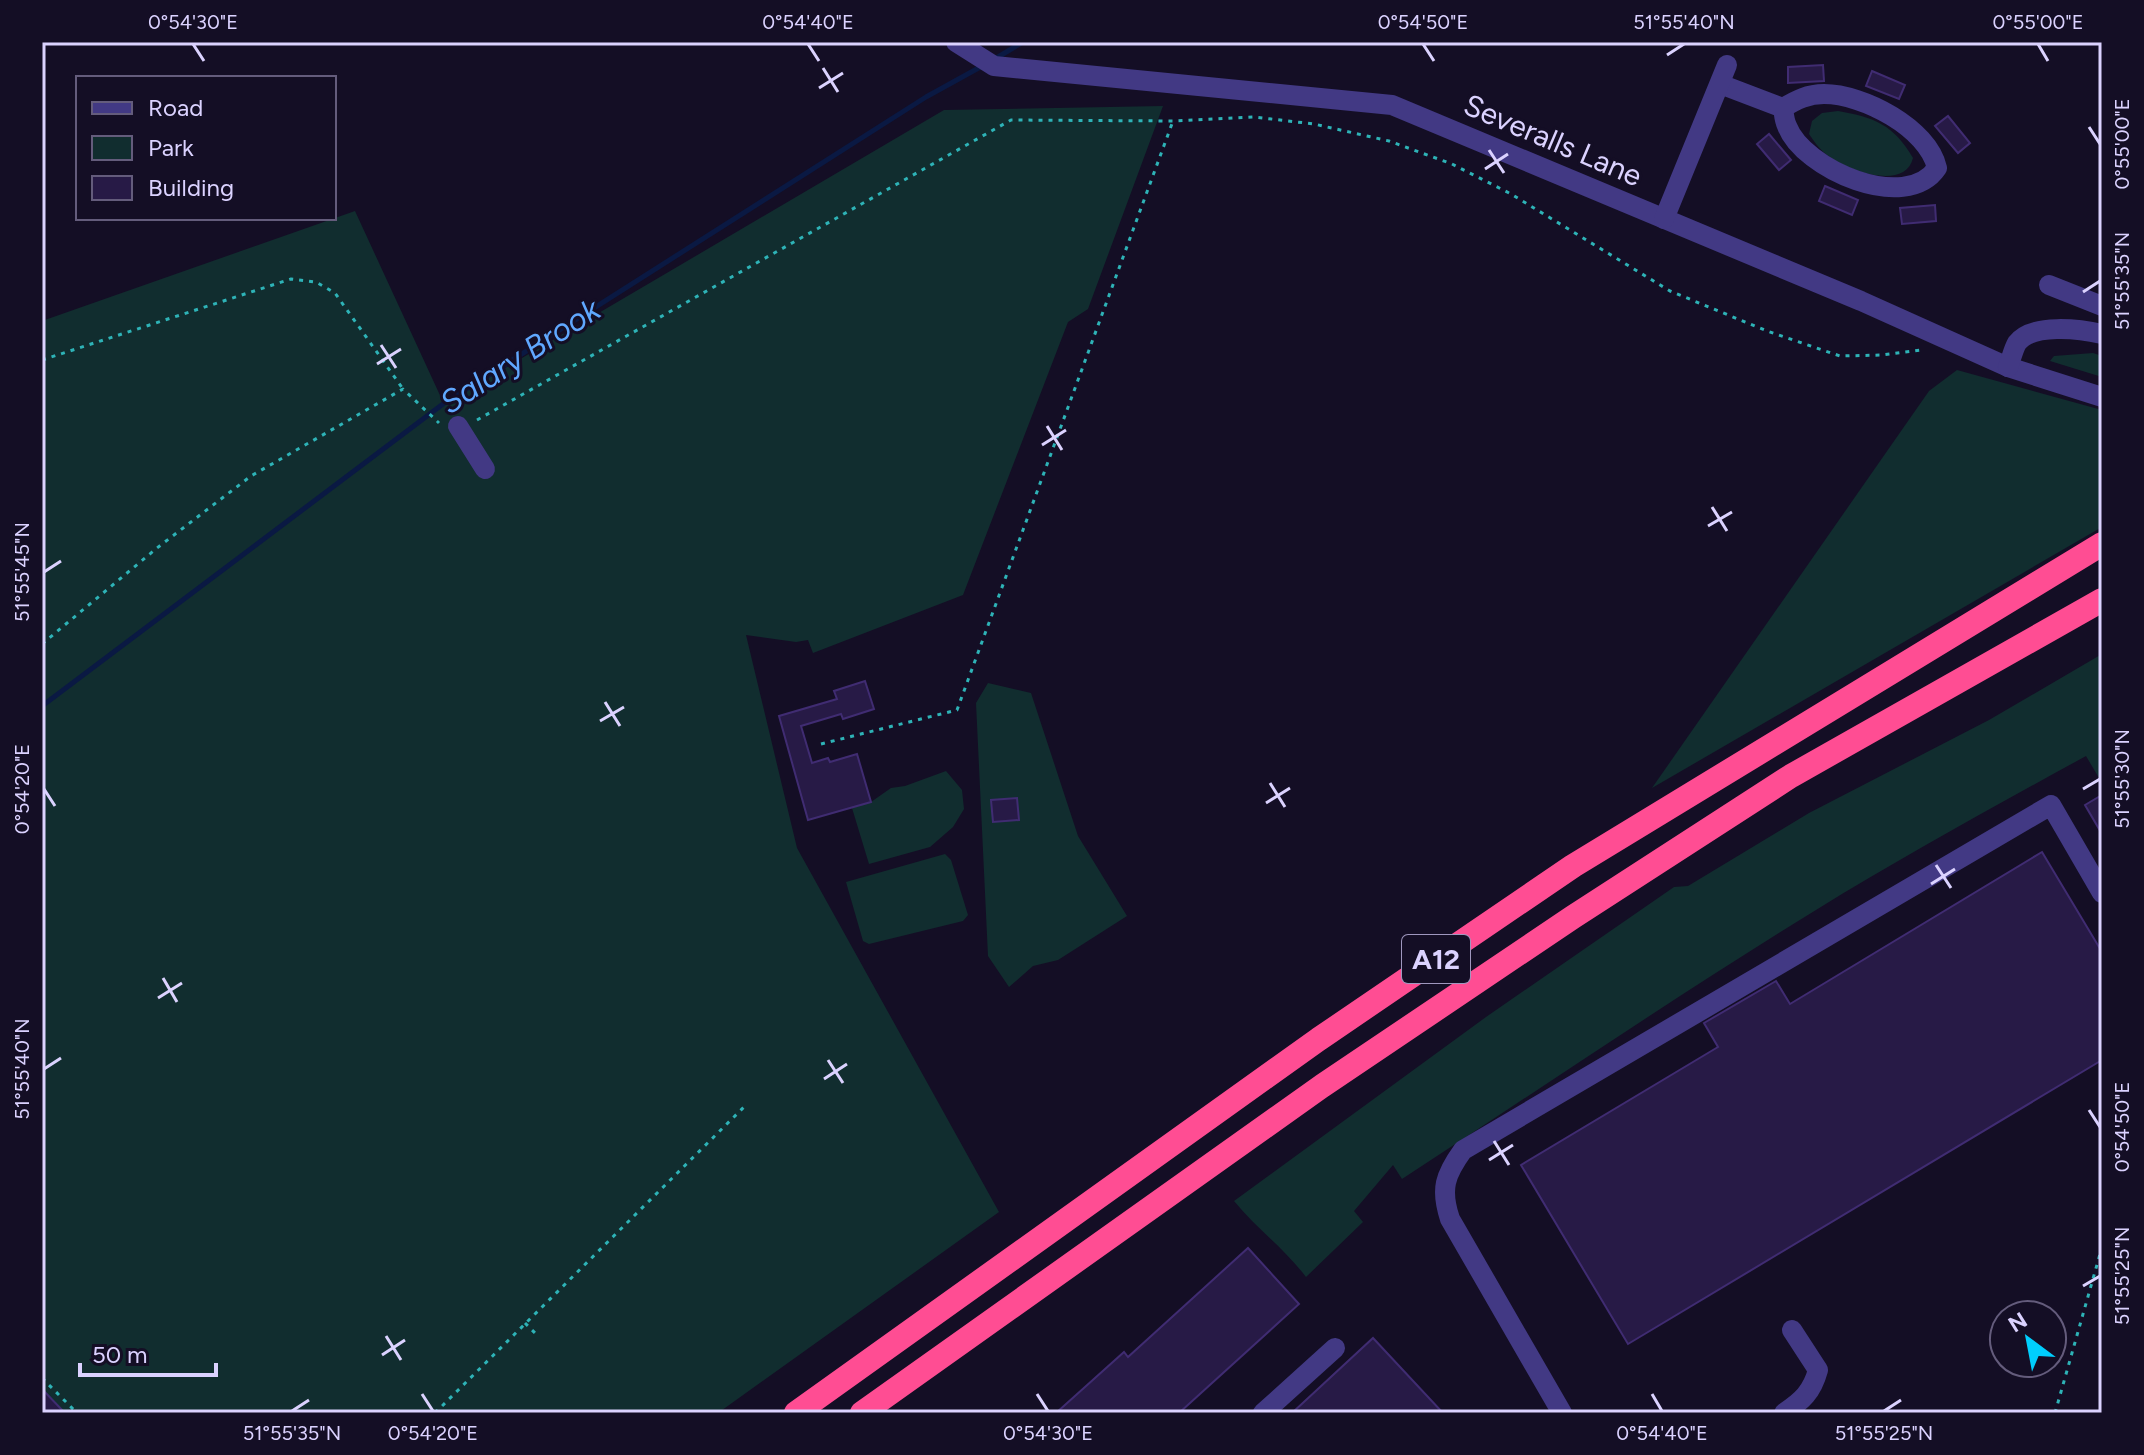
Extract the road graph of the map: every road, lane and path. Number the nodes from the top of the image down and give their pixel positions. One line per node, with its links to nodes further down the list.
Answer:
1 (956, 42): 4 (street, Severalls Lane)
2 (1783, 108): 2 (street); 4 (street)
3 (1173, 121): 8 (path); 13 (path); 18 (path)
4 (1664, 219): 8 (street, Severalls Lane)
5 (2049, 285): 6 (street)
6 (2102, 306)
7 (2102, 334): 10 (street)
8 (1961, 347): 10 (street, Severalls Lane)
9 (42, 360): 11 (path)
10 (2008, 367): 12 (street, Severalls Lane)
11 (403, 389): 13 (path); 17 (path)
12 (2102, 397)
13 (448, 424): 14 (street)
14 (485, 469)
15 (2102, 544): 29 (highway, A12)
16 (2102, 600): 30 (highway, A12)
17 (42, 644)
18 (821, 744)
19 (2102, 893): 32 (street)
20 (746, 1105): 22 (path)
21 (2102, 1247): 34 (path)
22 (525, 1323): 24 (path); 28 (path)
23 (1792, 1330): 33 (street)
24 (538, 1336)
25 (1335, 1348): 31 (street)
26 (42, 1378): 27 (path)
27 (77, 1413)
28 (435, 1413)
29 (796, 1413)
30 (862, 1413)
31 (1263, 1413)
32 (1562, 1413)
33 (1784, 1413)
34 (2055, 1413)

